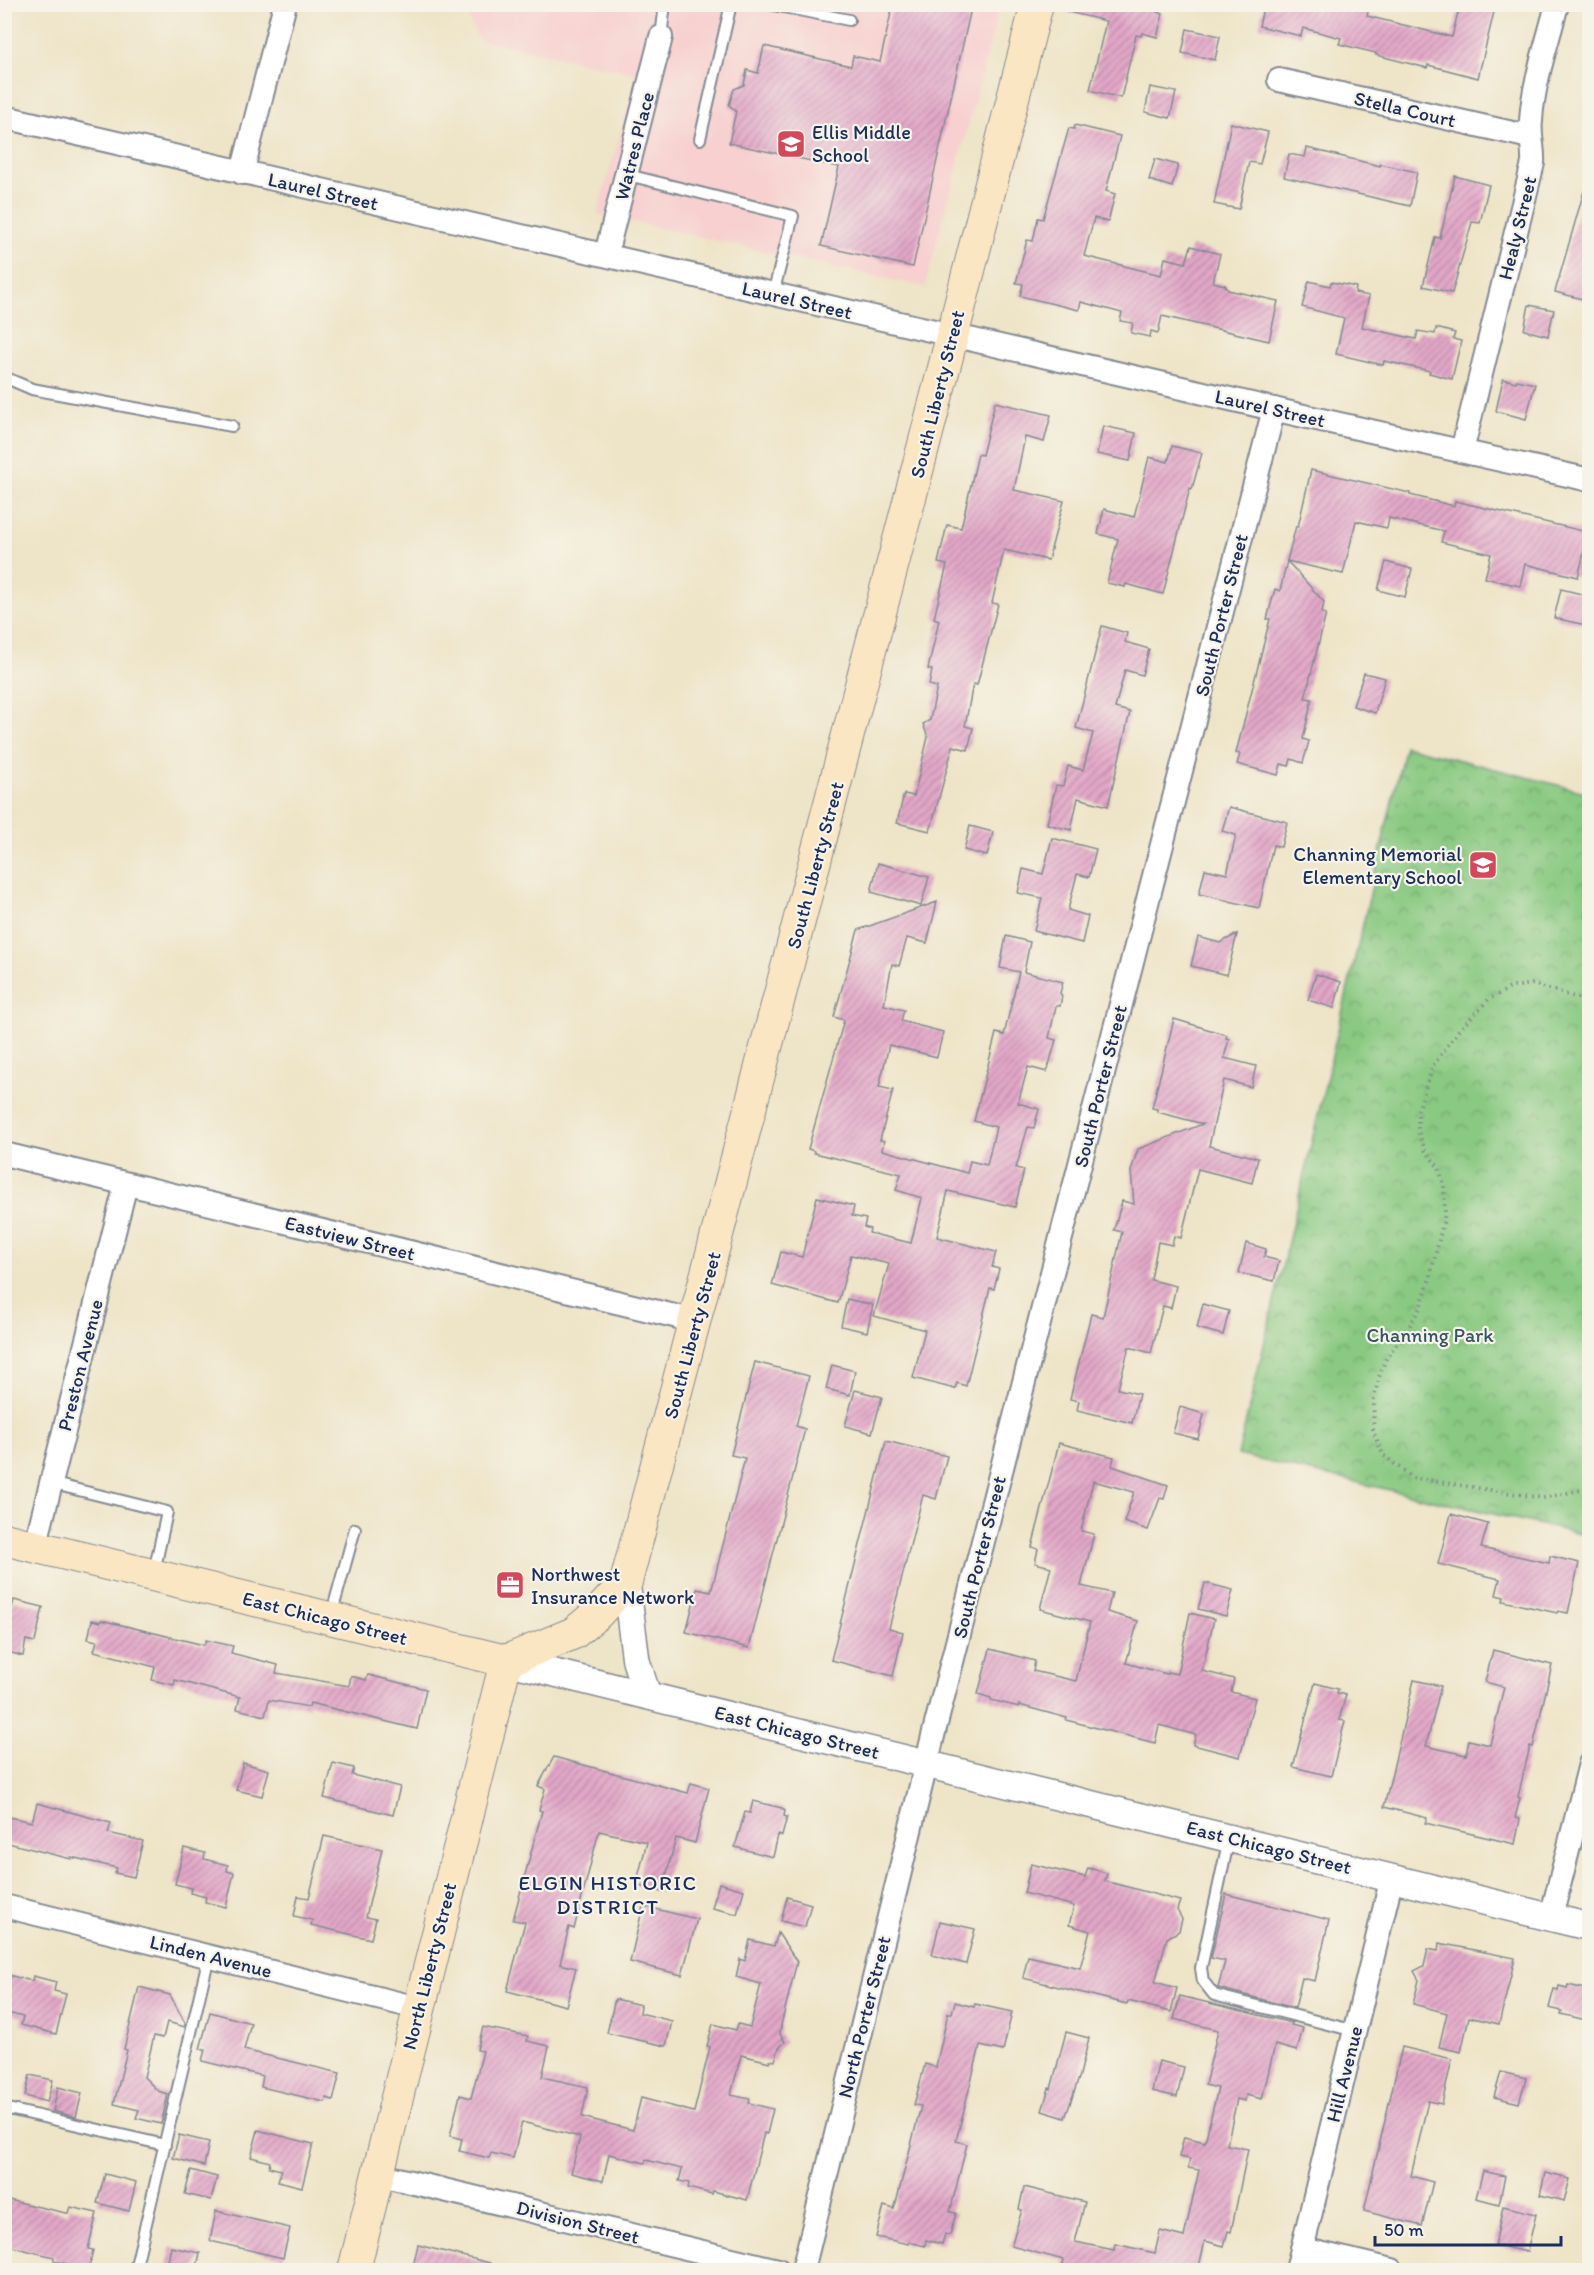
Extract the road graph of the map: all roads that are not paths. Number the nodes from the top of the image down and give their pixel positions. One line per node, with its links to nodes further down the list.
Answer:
1 (285, 4): 13 (street)
2 (665, 4): 8 (lane)
3 (731, 4): 12 (lane)
4 (768, 4): 7 (lane)
5 (1037, 4): 17 (main road, South Liberty Street)
6 (1557, 4): 11 (street, Healy Street)
7 (849, 20)
8 (661, 37): 14 (street, Watres Place)
9 (1279, 80): 11 (street, Stella Court)
10 (4, 117): 13 (street, Laurel Street)
11 (1530, 137): 21 (street, Healy Street)
12 (700, 139)
13 (242, 173): 15 (street, Laurel Street)
14 (628, 175): 15 (street, Watres Place); 16 (lane)
15 (606, 254): 16 (street, Laurel Street)
16 (773, 295): 17 (street, Laurel Street)
17 (953, 335): 19 (street, Laurel Street); 25 (main road, South Liberty Street)
18 (4, 377): 20 (lane)
19 (1274, 409): 21 (street, Laurel Street); 35 (street, South Porter Street)
20 (232, 426)
21 (1462, 451): 22 (street, Laurel Street)
22 (1590, 480)
23 (4, 1154): 24 (street, Eastview Street)
24 (126, 1184): 25 (street, Eastview Street); 26 (street, Preston Avenue)
25 (696, 1321): 31 (main road, South Liberty Street)
26 (50, 1483): 29 (street, Preston Avenue); 30 (lane)
27 (355, 1529): 32 (lane)
28 (4, 1539): 29 (main road, East Chicago Street)
29 (35, 1547): 30 (main road, East Chicago Street)
30 (153, 1576): 32 (main road, East Chicago Street)
31 (626, 1582): 33 (main road, South Liberty Street); 34 (street)
32 (330, 1619): 33 (main road, East Chicago Street)
33 (506, 1661): 34 (street, East Chicago Street); 43 (main road, North Liberty Street)
34 (647, 1695): 35 (street, East Chicago Street)
35 (926, 1763): 37 (street, East Chicago Street); 52 (street, North Porter Street)
36 (1590, 1764): 40 (street)
37 (1229, 1837): 38 (street, East Chicago Street); 44 (lane)
38 (1392, 1877): 40 (street, East Chicago Street); 44 (street, Hill Avenue)
39 (4, 1906): 42 (street, Linden Avenue)
40 (1551, 1917): 41 (street, East Chicago Street)
41 (1590, 1927)
42 (209, 1956): 43 (street, Linden Avenue); 46 (lane)
43 (418, 2008): 47 (main road, North Liberty Street)
44 (1355, 2031): 48 (street, Hill Avenue)
45 (4, 2108): 46 (lane)
46 (165, 2145): 49 (lane)
47 (377, 2174): 50 (main road, North Liberty Street); 51 (street, Division Street)
48 (1300, 2260): 53 (street)
49 (135, 2271)
50 (354, 2271)
51 (778, 2271)
52 (803, 2271)
53 (1392, 2271)

